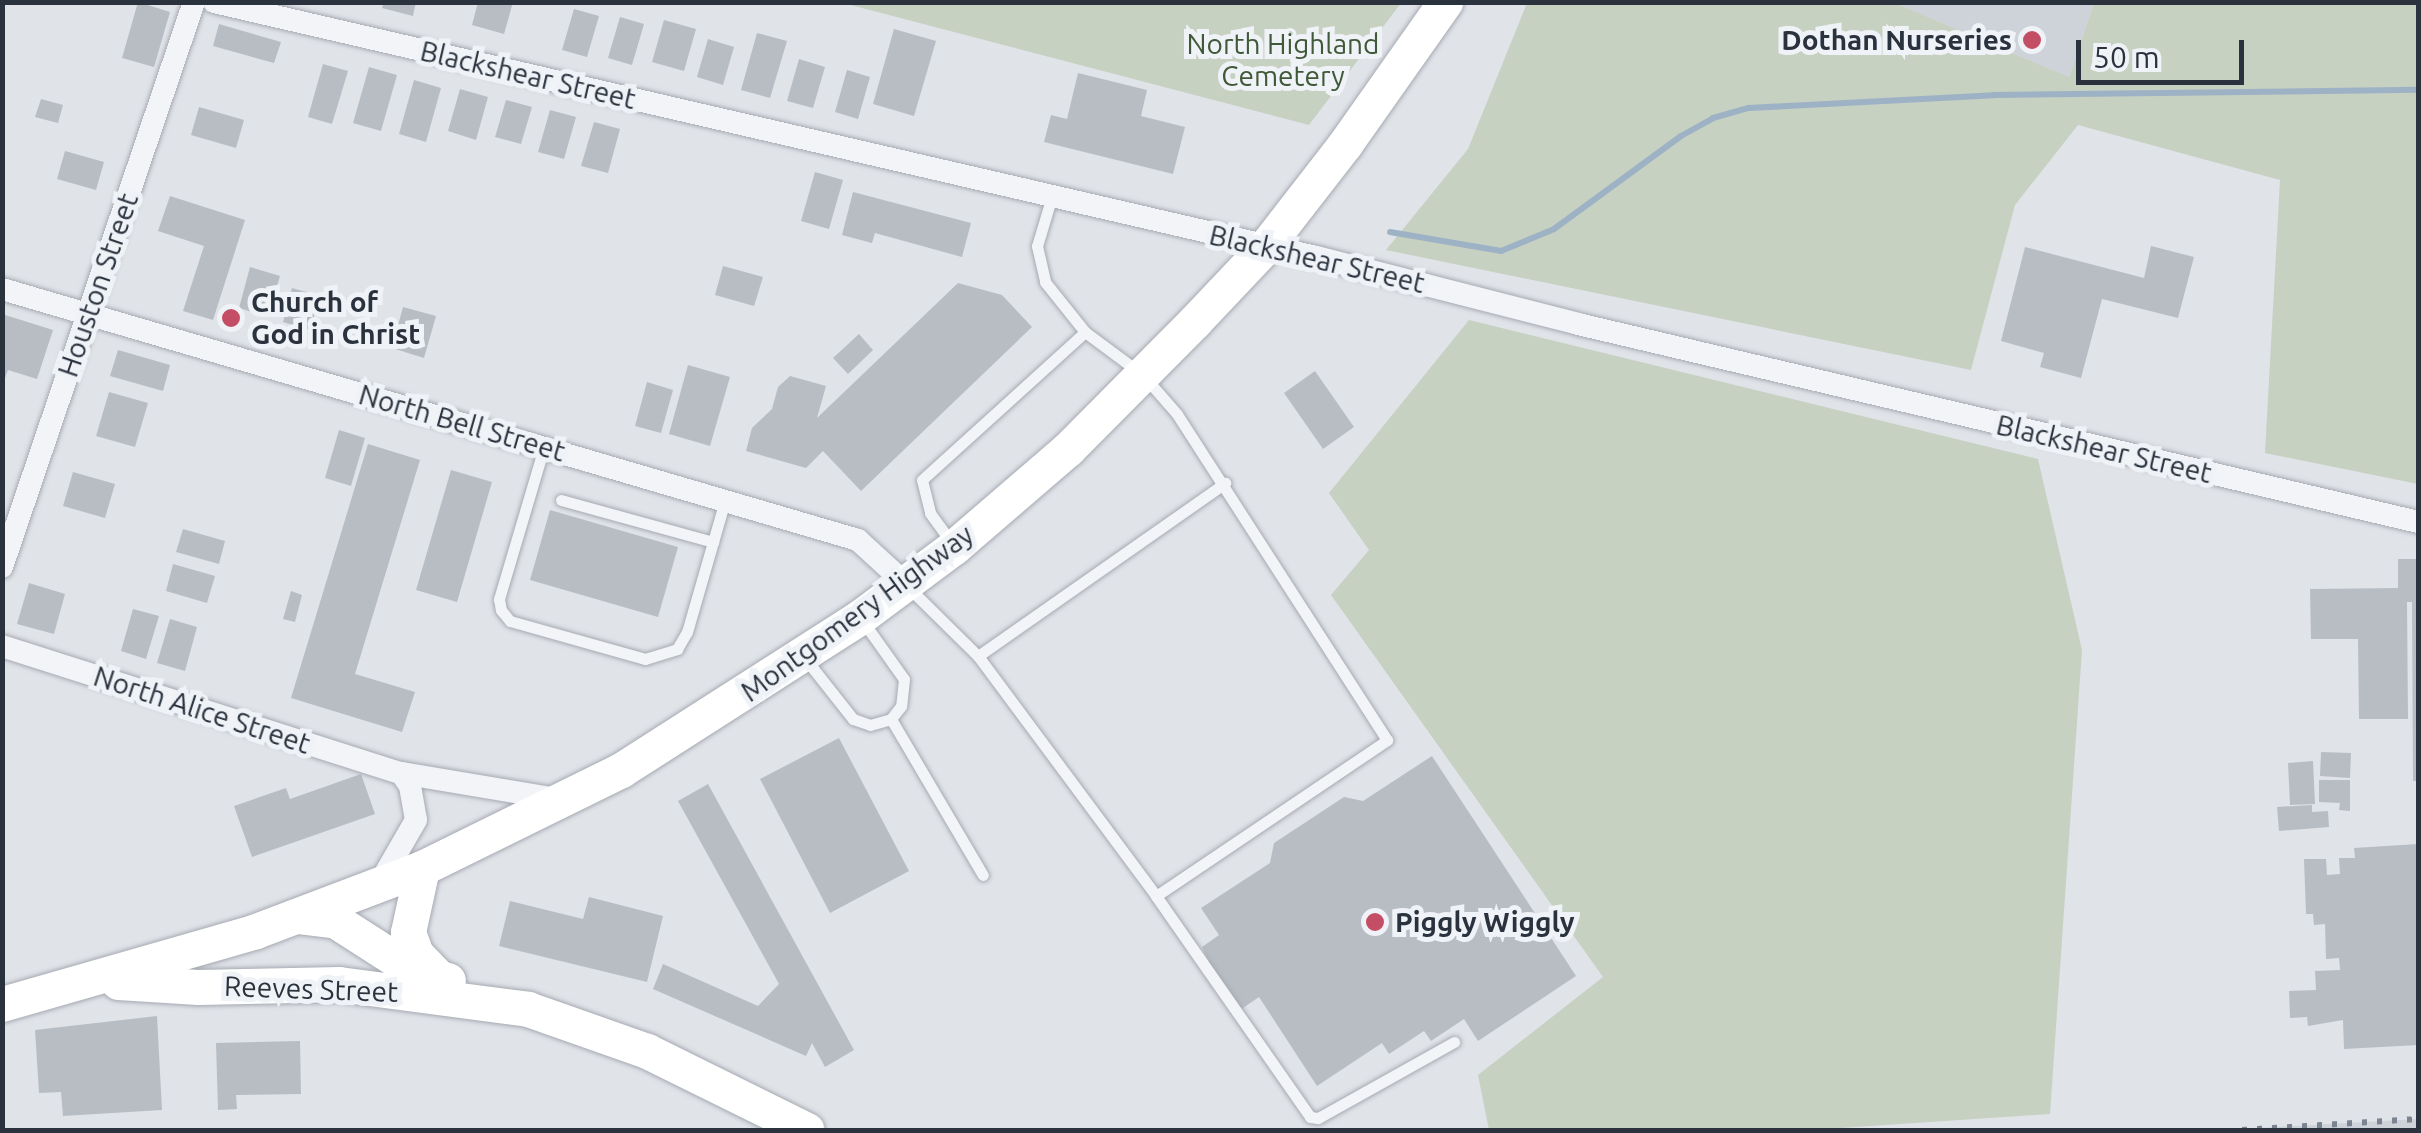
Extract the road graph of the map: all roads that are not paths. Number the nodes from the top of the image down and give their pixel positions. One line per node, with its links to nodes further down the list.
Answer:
1 (194, 2): 7 (street, Houston Street)
2 (214, 2): 4 (street, Blackshear Street)
3 (1445, 2): 5 (main road, Montgomery Highway)
4 (1052, 196): 5 (street, Blackshear Street); 8 (lane)
5 (1266, 246): 9 (main road, Montgomery Highway); 14 (street, Blackshear Street)
6 (2, 289): 7 (street, North Bell Street)
7 (88, 316): 10 (street, North Bell Street); 17 (street, Houston Street)
8 (1085, 332): 9 (lane); 16 (lane)
9 (1143, 376): 11 (lane); 16 (main road, Montgomery Highway)
10 (544, 447): 13 (street, North Bell Street); 15 (lane)
11 (1225, 483): 22 (lane); 28 (lane)
12 (562, 500): 15 (lane)
13 (726, 500): 15 (lane); 18 (street, North Bell Street)
14 (2418, 522)
15 (714, 542)
16 (954, 547): 18 (main road, Montgomery Highway)
17 (2, 567)
18 (906, 584): 19 (main road, Montgomery Highway); 22 (lane)
19 (860, 617): 21 (main road, Montgomery Highway); 23 (lane)
20 (2, 646): 24 (street, North Alice Street)
21 (804, 656): 23 (lane); 25 (main road, Montgomery Highway)
22 (978, 656): 28 (lane)
23 (891, 719): 27 (lane)
24 (400, 774): 25 (street, North Alice Street); 29 (street)
25 (563, 799): 26 (main road, Montgomery Highway)
26 (422, 868): 29 (main road, Montgomery Highway); 30 (main road)
27 (983, 875)
28 (1156, 896): 35 (lane)
29 (355, 900): 30 (main road, Reeves Street); 31 (main road, Montgomery Highway); 32 (main road)
30 (439, 978): 34 (main road, Reeves Street)
31 (92, 980): 32 (main road, Reeves Street); 33 (main road, Montgomery Highway)
32 (392, 988): 34 (main road, Reeves Street)
33 (2, 1004)
34 (528, 1009): 36 (main road, Reeves Street)
35 (1454, 1042)
36 (807, 1130)

